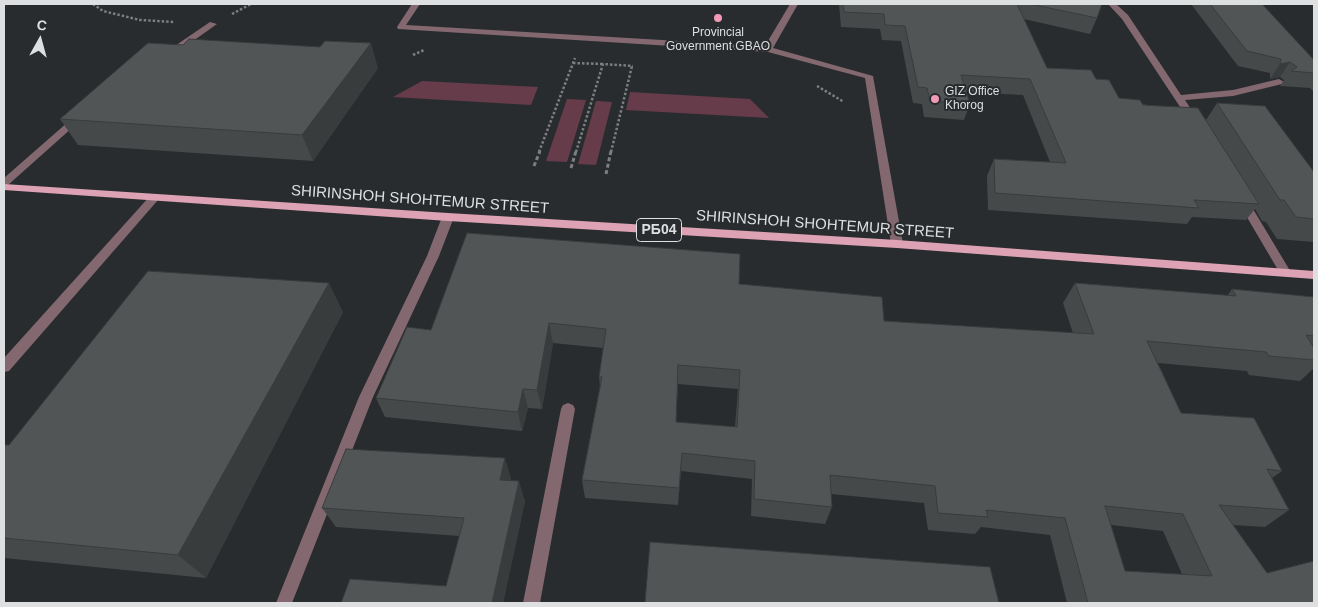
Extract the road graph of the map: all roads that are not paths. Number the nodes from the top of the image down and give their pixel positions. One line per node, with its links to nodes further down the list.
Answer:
1 (416, 4): 5 (street)
2 (794, 4): 5 (street)
3 (1112, 4): 8 (street)
4 (213, 24): 6 (street)
5 (768, 49): 16 (street)
6 (159, 60)
7 (1279, 82): 8 (street)
8 (1179, 98): 10 (street)
9 (89, 110): 11 (street)
10 (1200, 131)
11 (4, 183)
12 (4, 187): 14 (main road, SHIRINSHOH SHOHTEMUR STREET / РБ04)
13 (1235, 189): 17 (street)
14 (154, 198): 15 (main road, SHIRINSHOH SHOHTEMUR STREET / РБ04); 19 (street)
15 (448, 217): 16 (main road, SHIRINSHOH SHOHTEMUR STREET / РБ04); 21 (street)
16 (897, 244): 17 (main road, SHIRINSHOH SHOHTEMUR STREET / РБ04)
17 (1286, 272): 18 (main road, SHIRINSHOH SHOHTEMUR STREET / РБ04)
18 (1314, 274)
19 (4, 367)
20 (568, 409): 22 (street)
21 (284, 603)
22 (531, 603)

